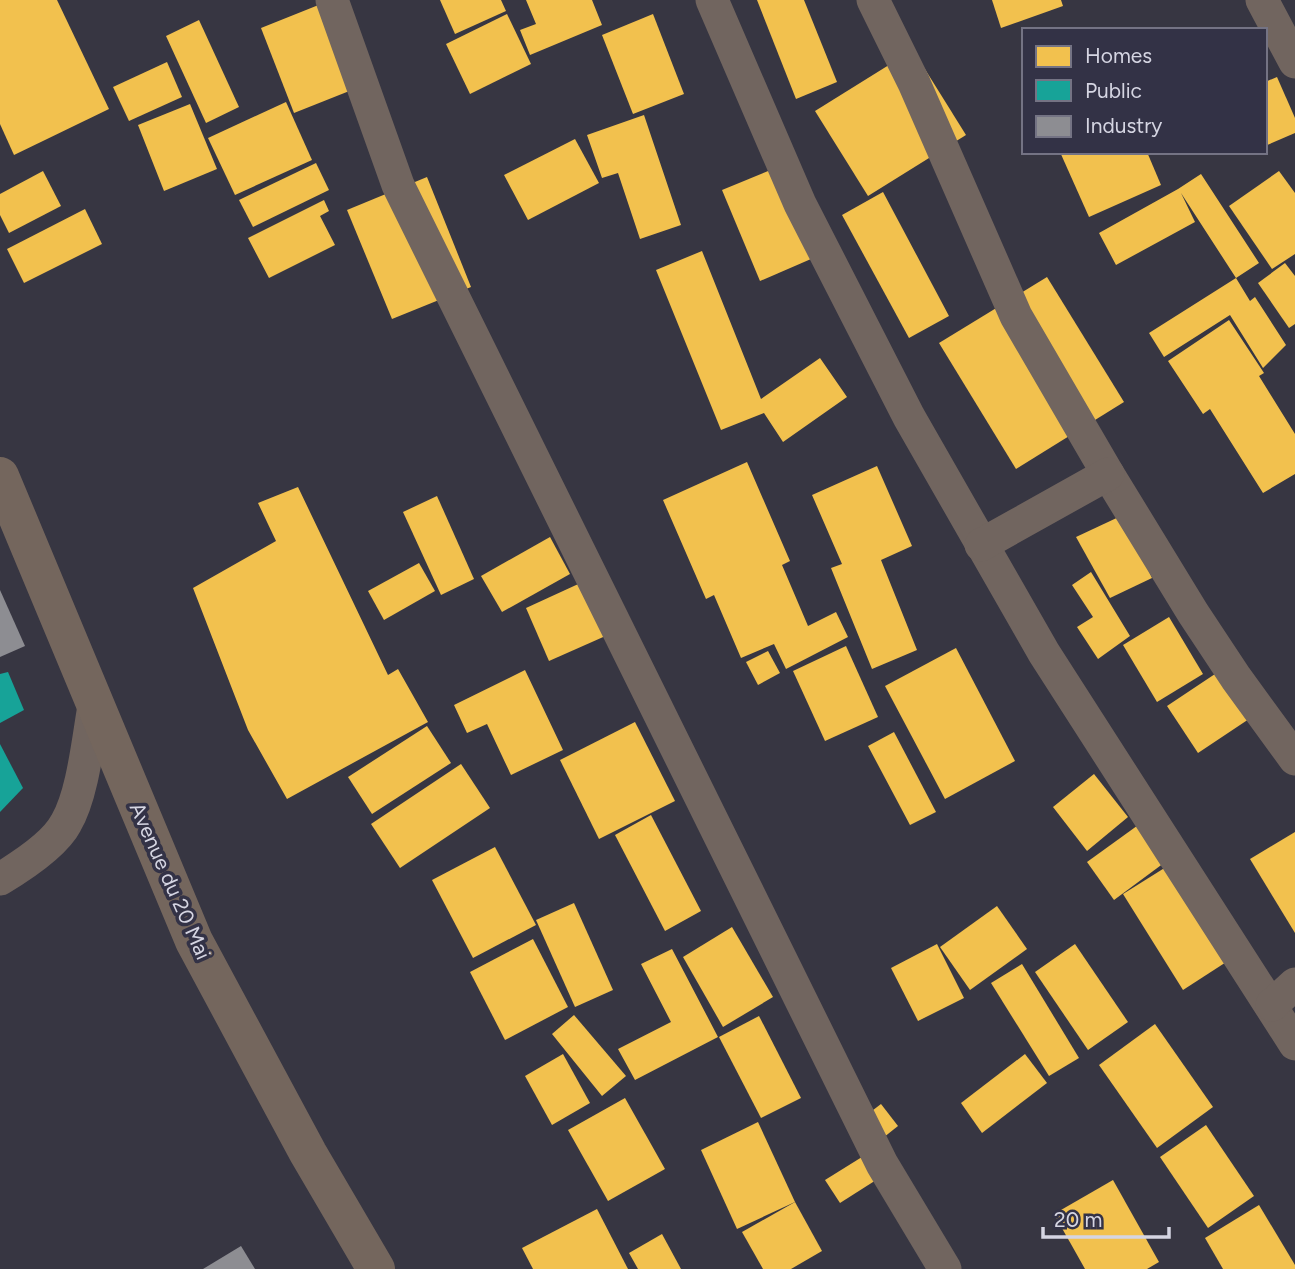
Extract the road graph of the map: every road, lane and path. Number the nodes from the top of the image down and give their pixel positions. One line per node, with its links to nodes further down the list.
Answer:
1 (332, 0): 15 (street)
2 (712, 0): 8 (street)
3 (873, 0): 6 (street)
4 (1262, 0): 5 (street)
5 (1295, 62)
6 (1108, 474): 8 (street); 10 (street)
7 (0, 476): 9 (main road, Avenue du 20 Mai)
8 (981, 545): 12 (street)
9 (94, 706): 11 (street); 14 (main road, Avenue du 20 Mai)
10 (1295, 760)
11 (0, 879)
12 (1283, 994): 13 (street)
13 (1295, 1044)
14 (376, 1269)
15 (946, 1269)

